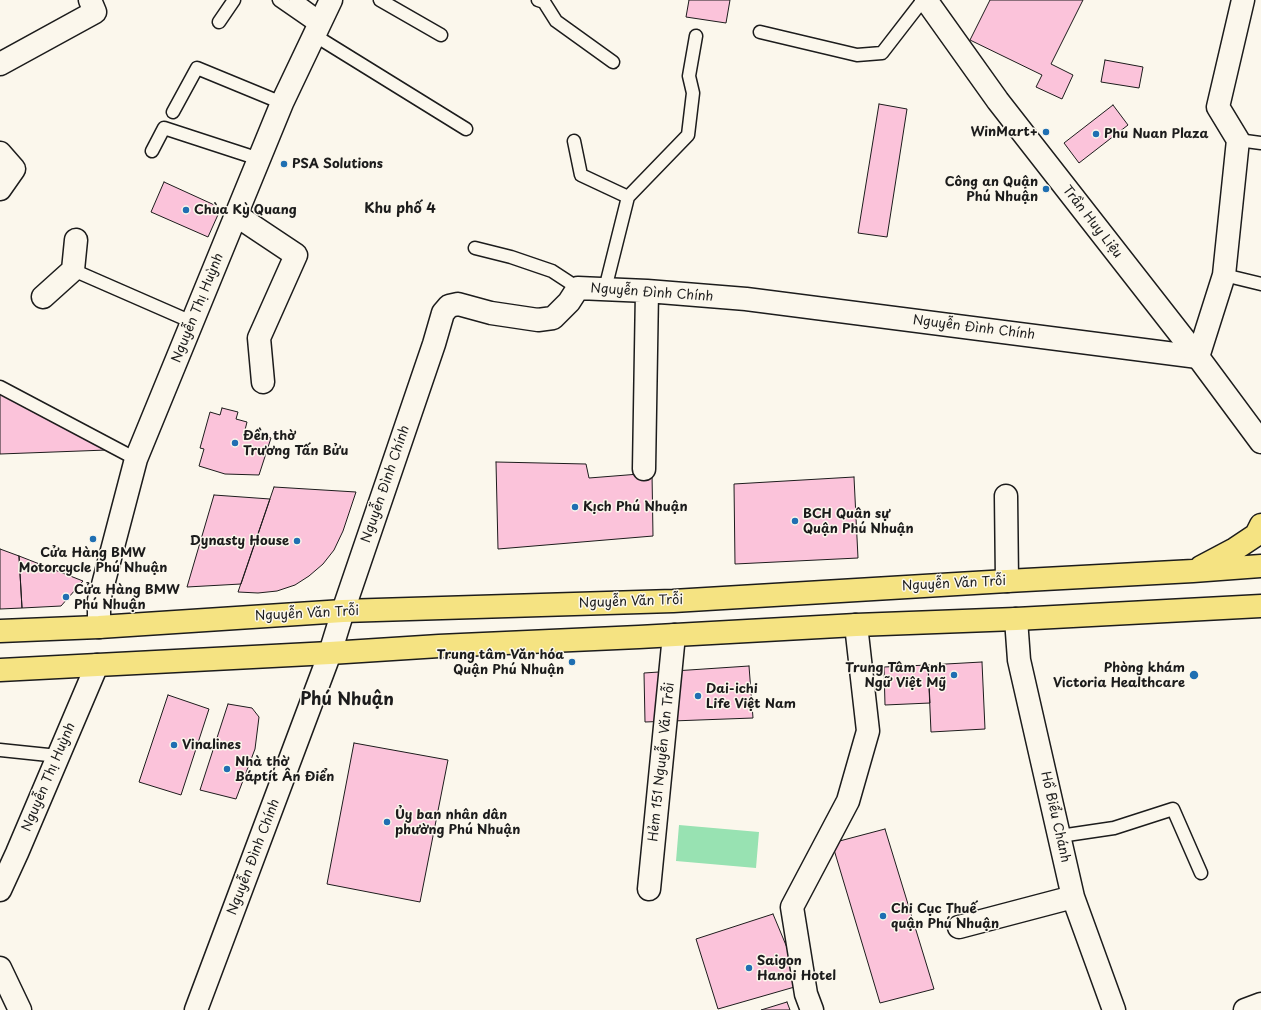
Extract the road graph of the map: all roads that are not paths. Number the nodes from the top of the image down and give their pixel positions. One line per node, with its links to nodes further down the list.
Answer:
1 (90, 0): 15 (street)
2 (234, 0): 10 (lane)
3 (280, 0): 9 (lane)
4 (296, 0): 9 (lane)
5 (380, 0): 12 (lane)
6 (924, 0): 11 (lane); 38 (street, Trần Huy Liệu)
7 (1242, 0): 19 (street)
8 (543, 1): 14 (lane)
9 (321, 20): 16 (street, Nguyễn Thị Huỳnh); 18 (lane)
10 (219, 22)
11 (760, 32)
12 (441, 35)
13 (696, 36): 26 (lane)
14 (613, 62)
15 (0, 64)
16 (282, 103): 17 (lane); 24 (street, Nguyễn Thị Huỳnh)
17 (173, 112)
18 (466, 129)
19 (1238, 140): 21 (lane); 31 (street)
20 (574, 141): 26 (lane)
21 (1261, 143)
22 (152, 151): 24 (lane)
23 (0, 153): 25 (street)
24 (259, 159): 27 (street, Nguyễn Thị Huỳnh)
25 (0, 189)
26 (628, 197): 34 (lane)
27 (236, 215): 37 (street, Nguyễn Thị Huỳnh); 39 (street)
28 (76, 240): 30 (street)
29 (475, 248): 33 (lane)
30 (73, 270): 36 (street); 37 (lane)
31 (1224, 275): 32 (lane); 38 (street)
32 (1261, 284)
33 (578, 288): 34 (street, Nguyễn Đình Chính); 51 (street, Nguyễn Đình Chính)
34 (604, 289): 35 (street, Nguyễn Đình Chính)
35 (647, 291): 38 (street, Nguyễn Đình Chính); 43 (street)
36 (43, 298)
37 (192, 322): 42 (street, Nguyễn Thị Huỳnh)
38 (1198, 356): 41 (street, Trần Huy Liệu)
39 (262, 382)
40 (0, 387): 42 (lane)
41 (1261, 442)
42 (136, 459): 54 (street, Nguyễn Thị Huỳnh)
43 (644, 469)
44 (1006, 496): 48 (street)
45 (1261, 525): 47 (main road)
46 (1261, 566): 47 (main road, Nguyễn Văn Trỗi)
47 (1193, 571): 48 (main road, Nguyễn Văn Trỗi)
48 (1007, 581): 49 (main road, Nguyễn Văn Trỗi)
49 (673, 601): 51 (main road, Nguyễn Văn Trỗi); 56 (main road)
50 (1261, 606): 52 (main road)
51 (343, 611): 54 (main road, Nguyễn Văn Trỗi); 57 (street, Nguyễn Đình Chính)
52 (1016, 619): 53 (main road); 62 (street, Hồ Biểu Chánh)
53 (856, 625): 56 (main road); 72 (street)
54 (99, 627): 55 (main road, Nguyễn Văn Trỗi)
55 (0, 631)
56 (674, 635): 57 (main road); 64 (street, Hẻm 151 Nguyễn Văn Trỗi)
57 (330, 653): 58 (main road); 71 (street, Nguyễn Đình Chính)
58 (97, 665): 59 (main road); 61 (street, Nguyễn Thị Huỳnh)
59 (0, 670)
60 (0, 750): 61 (lane)
61 (58, 756): 65 (street, Nguyễn Thị Huỳnh)
62 (1060, 836): 63 (lane); 66 (street, Hồ Biểu Chánh)
63 (1201, 872)
64 (649, 889)
65 (0, 890)
66 (1073, 897): 67 (street); 73 (street, Hồ Biểu Chánh)
67 (959, 927)
68 (0, 968): 70 (street)
69 (1261, 1004): 74 (street)
70 (20, 1010)
71 (196, 1010)
72 (812, 1010)
73 (1114, 1010)
74 (1245, 1010)

